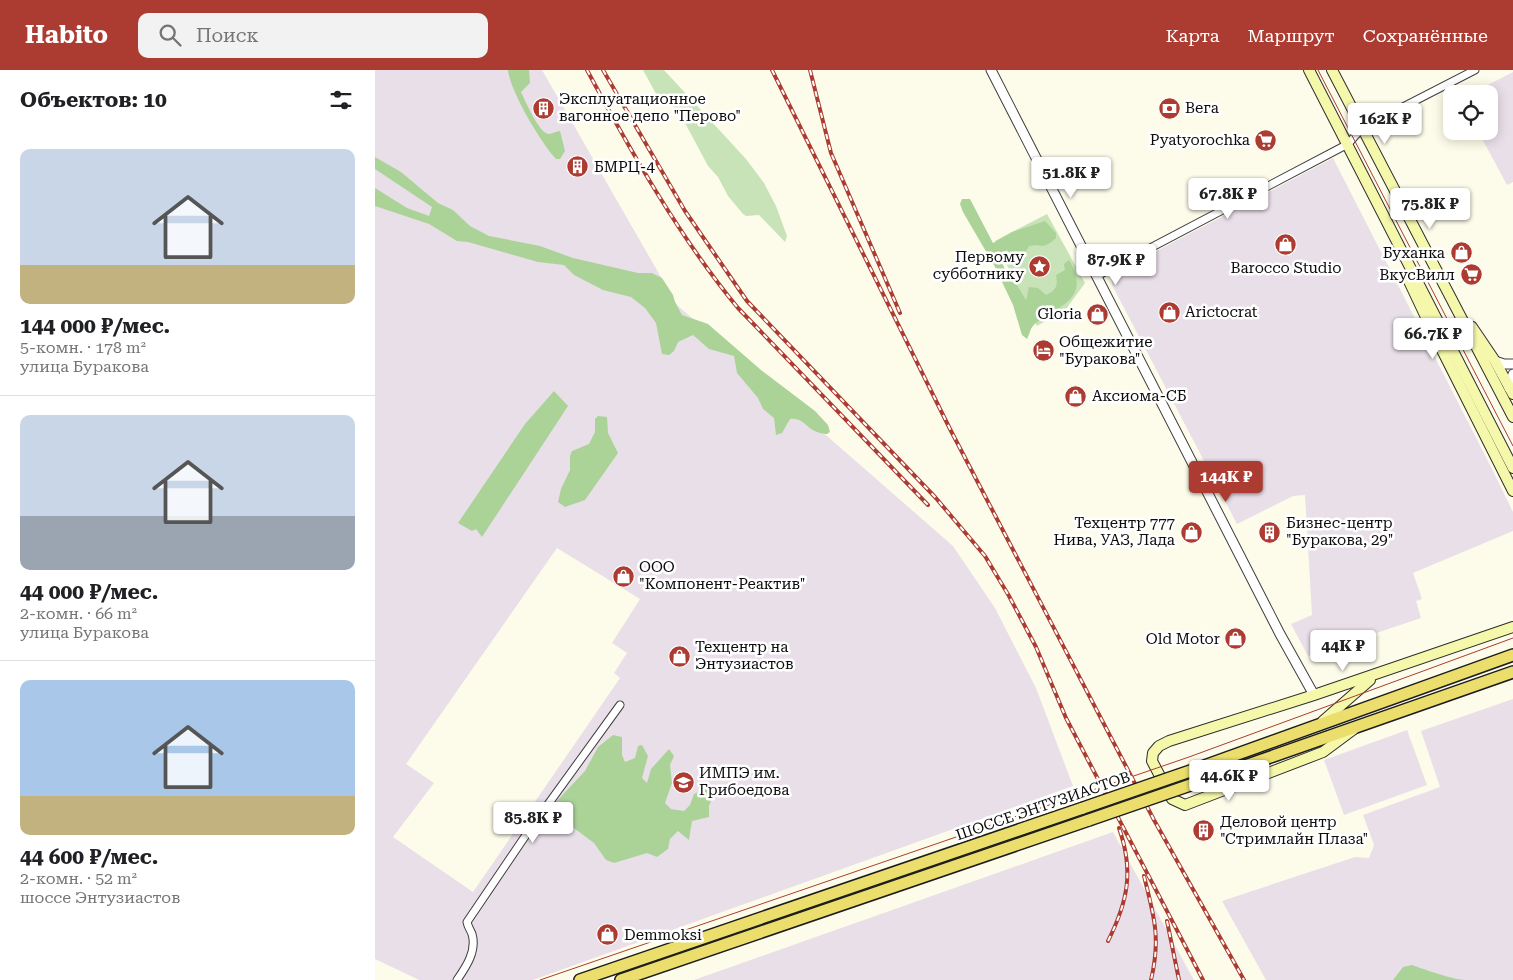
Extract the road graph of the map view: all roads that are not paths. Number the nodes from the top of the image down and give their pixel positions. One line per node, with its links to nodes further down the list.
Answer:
1 (991, 70): 8 (street)
2 (1309, 70): 6 (main road)
3 (1333, 70): 5 (main road)
4 (1475, 70): 5 (street)
5 (1362, 128): 6 (street); 9 (main road)
6 (1348, 144): 7 (main road); 8 (street)
7 (1383, 215): 15 (main road); 16 (main road)
8 (1097, 276): 21 (street)
9 (1481, 347): 10 (main road); 14 (main road)
10 (1495, 361): 11 (street); 13 (main road)
11 (1513, 364)
12 (1513, 374): 13 (street)
13 (1511, 391)
14 (1513, 417)
15 (1513, 468)
16 (1513, 491)
17 (1513, 627): 19 (main road)
18 (1513, 655): 23 (main road, ШОССЕ ЭНТУЗИАСТОВ)
19 (1381, 672): 21 (main road); 23 (main road)
20 (1513, 672): 24 (main road, ШОССЕ ЭНТУЗИАСТОВ)
21 (1314, 696): 24 (main road)
22 (620, 705): 25 (street)
23 (1309, 728): 26 (main road, ШОССЕ ЭНТУЗИАСТОВ, bridge)
24 (1355, 728): 27 (main road, ШОССЕ ЭНТУЗИАСТОВ, bridge)
25 (457, 980)
26 (580, 980)
27 (621, 980)

